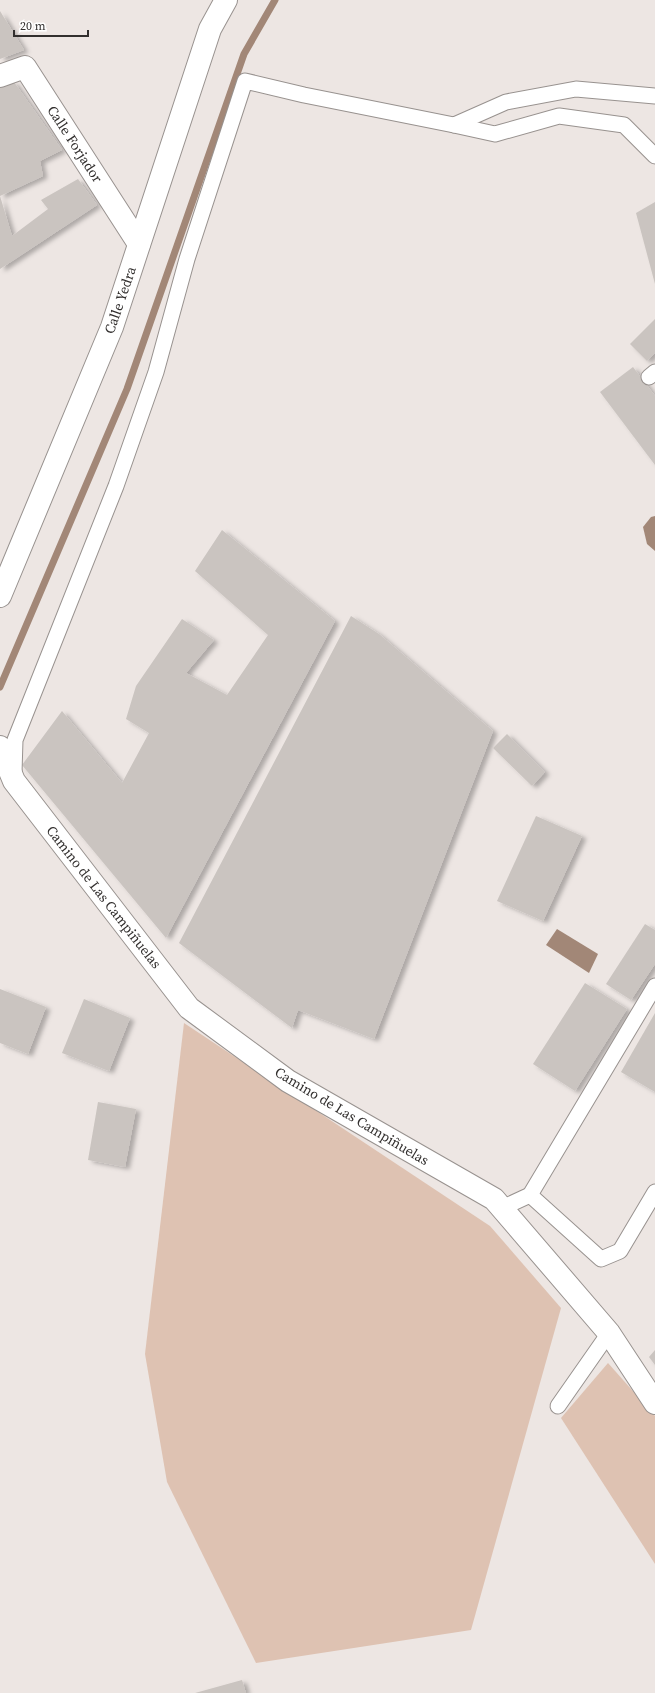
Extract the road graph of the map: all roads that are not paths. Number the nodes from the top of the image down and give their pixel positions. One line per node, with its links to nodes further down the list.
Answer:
1 (226, 0): 6 (street, Calle Yedra)
2 (0, 76): 6 (street, Calle Forjador)
3 (655, 96): 4 (lane)
4 (454, 125): 5 (lane); 9 (lane)
5 (655, 156)
6 (139, 244): 7 (street, Calle Yedra)
7 (0, 596)
8 (0, 747): 9 (street, Camino de Las Campiñuelas)
9 (14, 781): 13 (street, Camino de Las Campiñuelas)
10 (655, 986): 12 (lane)
11 (655, 1192): 12 (lane)
12 (530, 1194): 13 (lane)
13 (502, 1208): 14 (street, Camino de Las Campiñuelas)
14 (609, 1333): 15 (street, Camino de Las Campiñuelas); 16 (lane)
15 (655, 1403)
16 (558, 1406)

